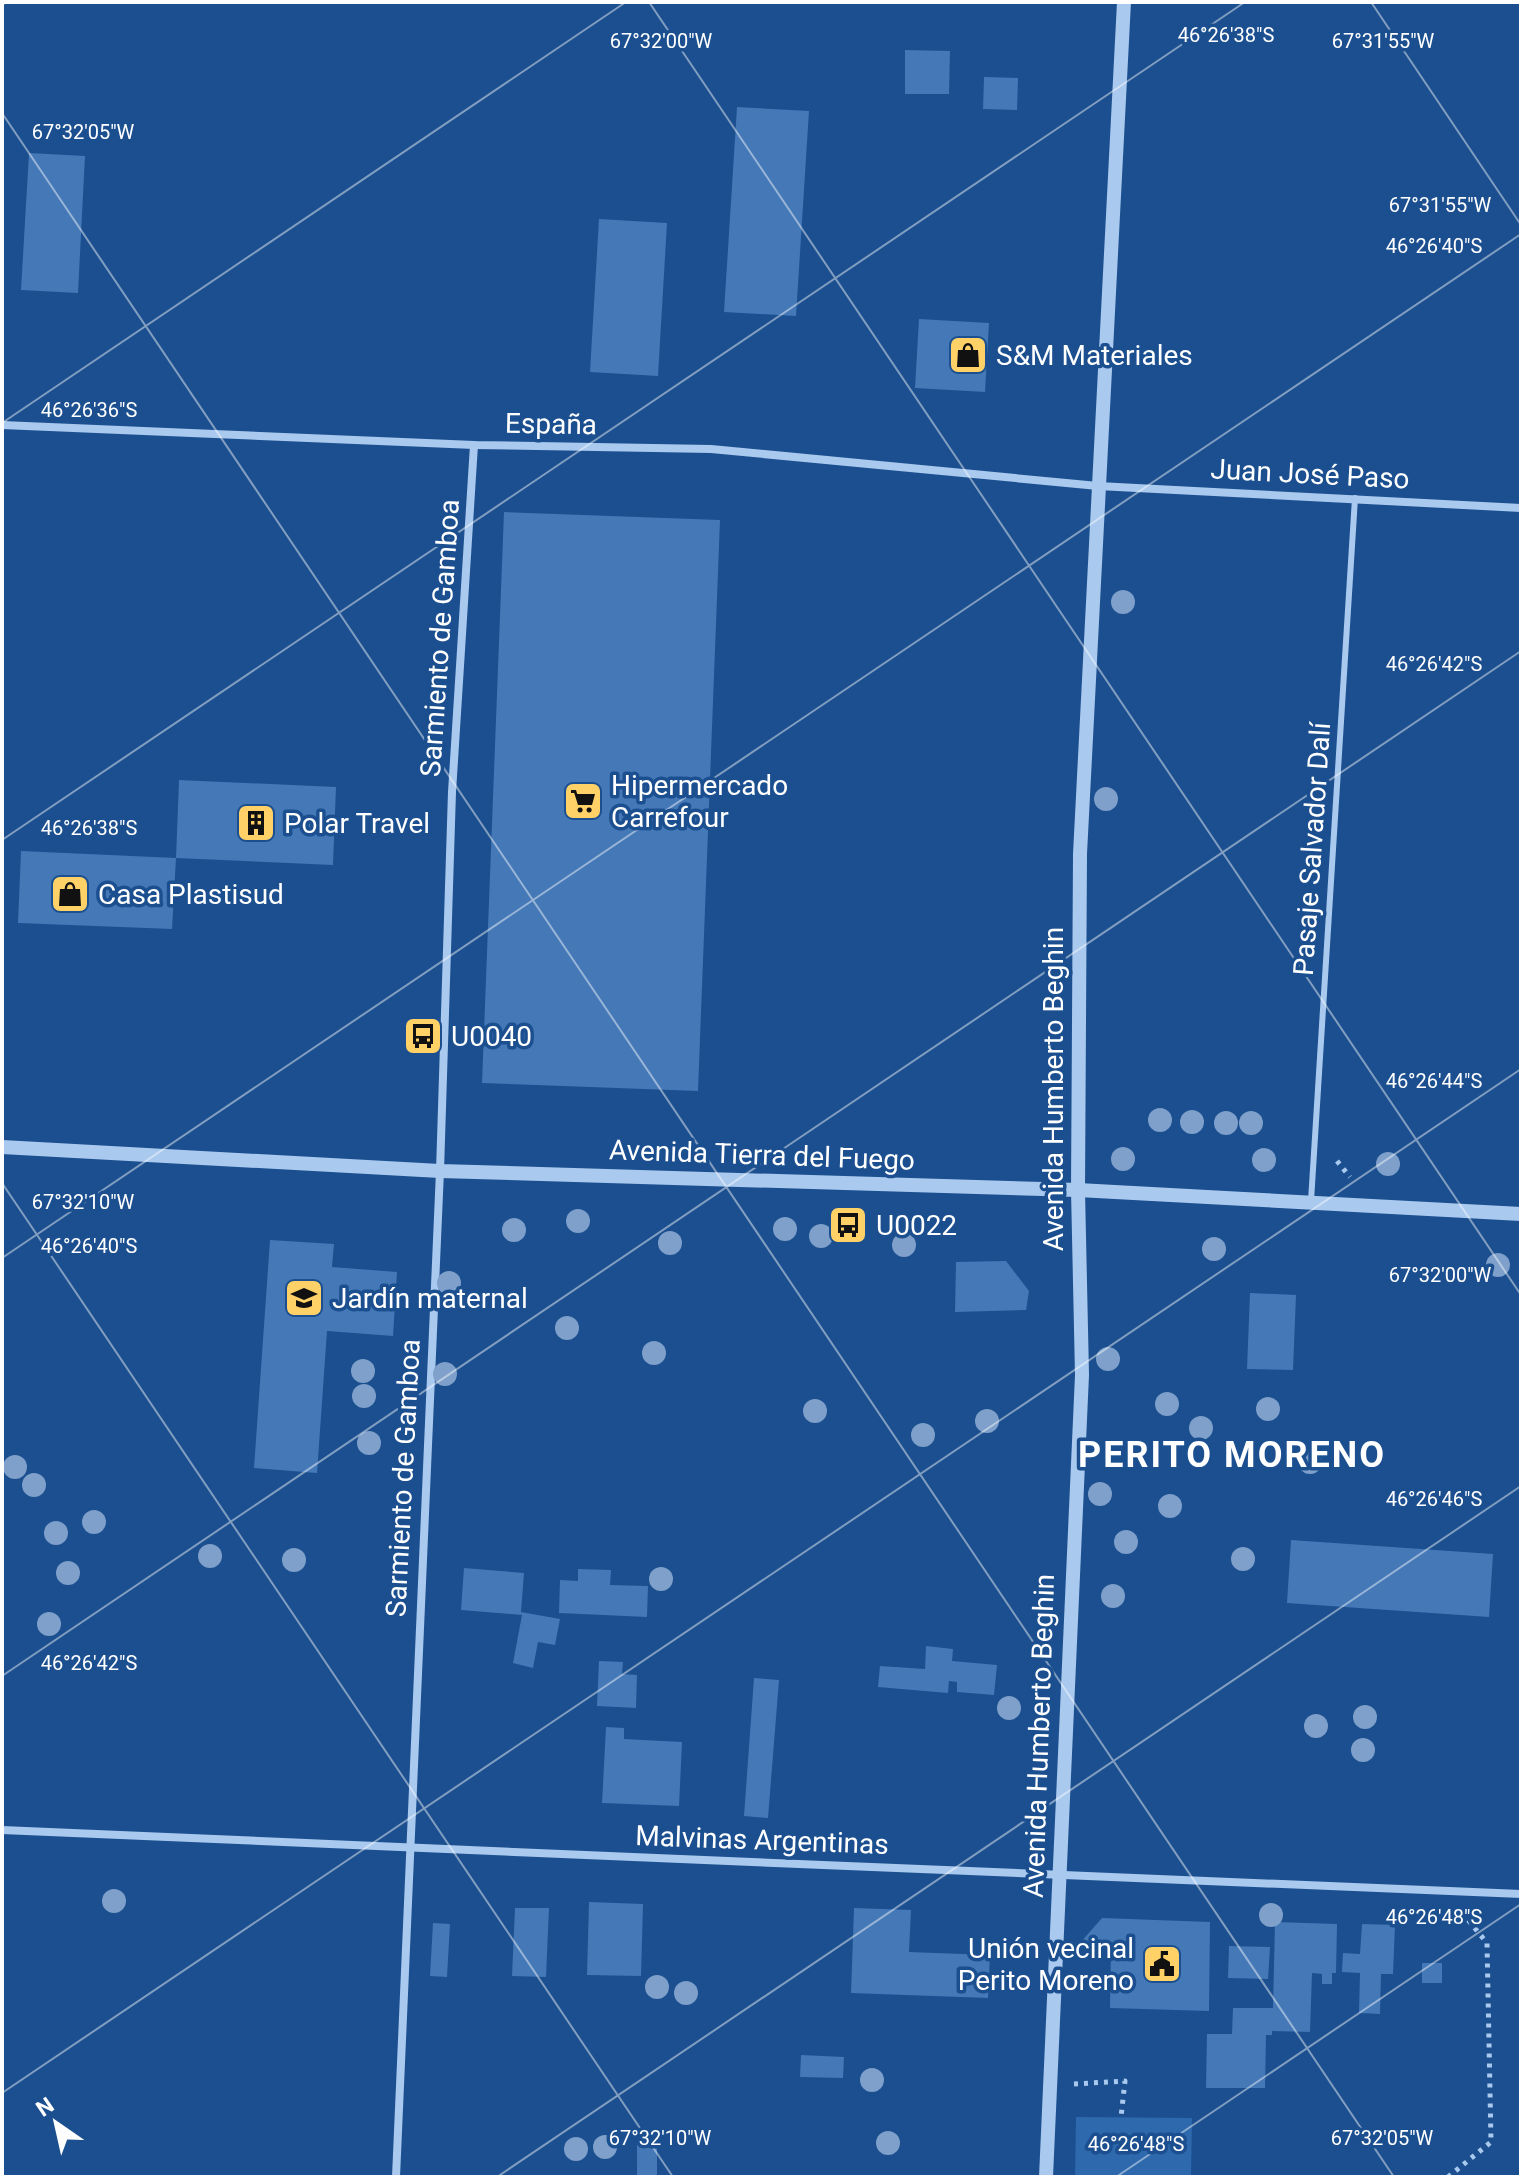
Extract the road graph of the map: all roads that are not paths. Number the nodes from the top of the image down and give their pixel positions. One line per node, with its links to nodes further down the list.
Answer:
1 (1124, 2): 4 (street, Avenida Humberto Beghin)
2 (2, 425): 3 (street, España)
3 (474, 445): 4 (street, España); 8 (street, Sarmiento de Gamboa)
4 (1098, 486): 5 (street, Juan José Paso); 9 (street, Avenida Humberto Beghin)
5 (1355, 498): 6 (street, Juan José Paso); 10 (lane, Pasaje Salvador Dalí)
6 (1521, 508)
7 (2, 1147): 8 (street, Avenida Tierra del Fuego)
8 (440, 1171): 9 (street, Avenida Tierra del Fuego); 13 (street, Sarmiento de Gamboa)
9 (1078, 1190): 10 (street, Avenida Tierra del Fuego); 14 (street, Avenida Humberto Beghin)
10 (1311, 1203): 11 (street, Avenida Tierra del Fuego)
11 (1521, 1214)
12 (2, 1830): 13 (street, Malvinas Argentinas)
13 (408, 1851): 14 (street, Malvinas Argentinas); 16 (street, Sarmiento de Gamboa)
14 (1060, 1871): 15 (street, Malvinas Argentinas); 17 (street, Avenida Humberto Beghin)
15 (1521, 1894)
16 (396, 2177)
17 (1046, 2177)

